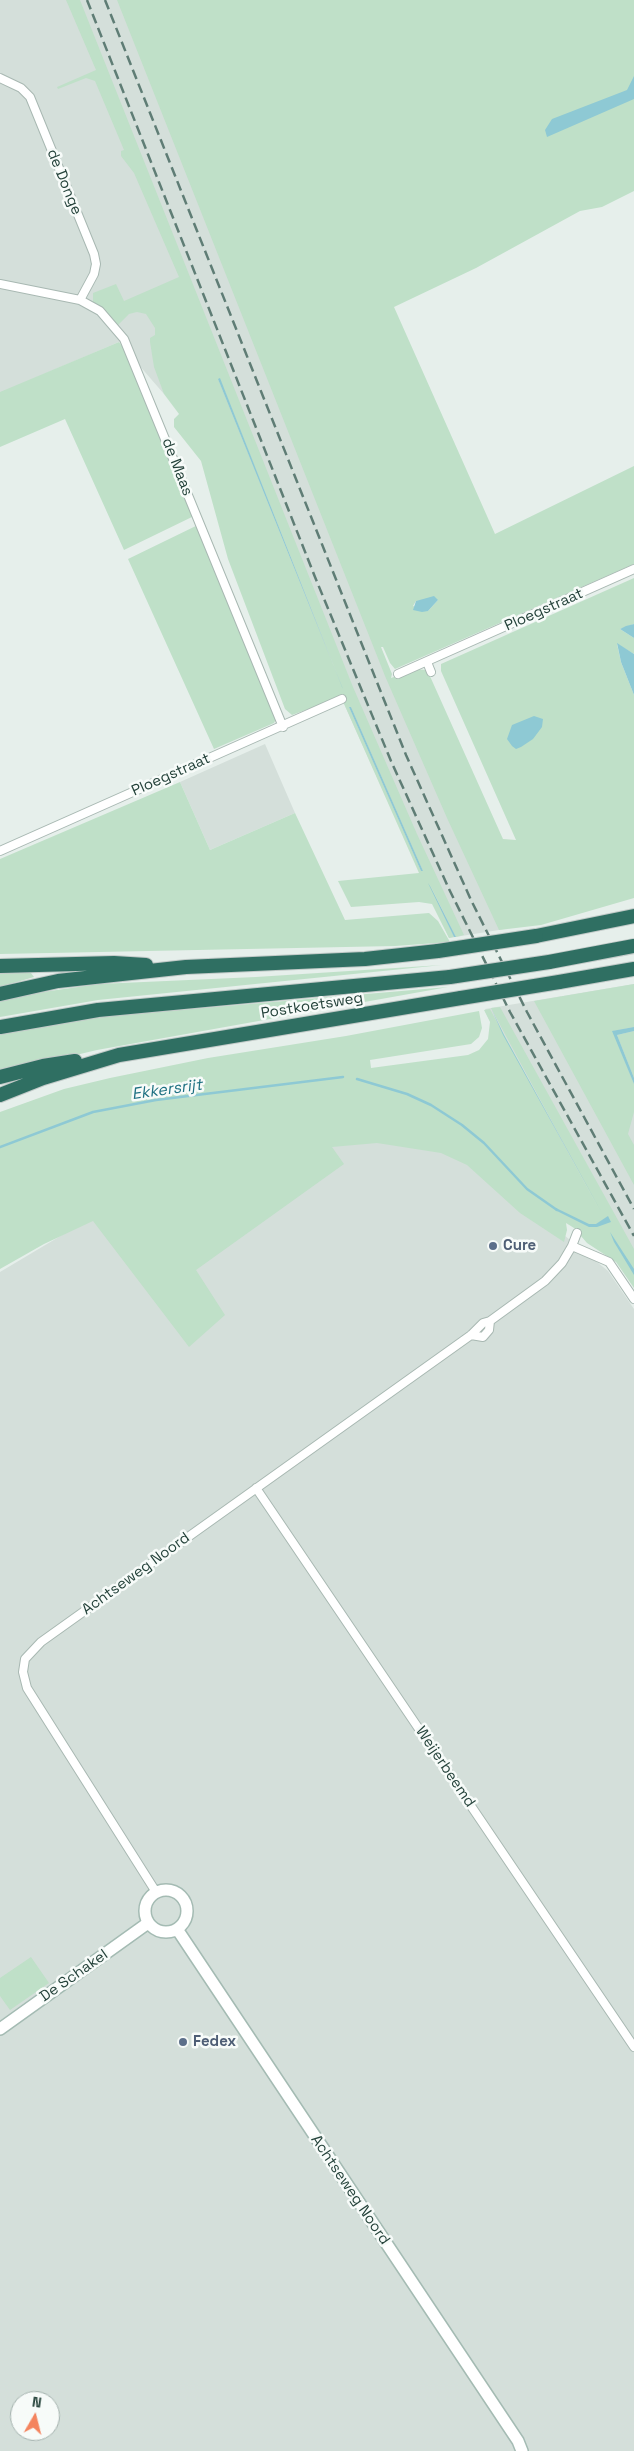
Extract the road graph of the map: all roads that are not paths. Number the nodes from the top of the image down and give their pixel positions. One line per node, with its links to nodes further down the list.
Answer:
1 (0, 78): 3 (street, de Donge)
2 (0, 284): 3 (street, de Maas)
3 (80, 300): 9 (street, de Maas)
4 (634, 570): 5 (street, Ploegstraat)
5 (427, 662): 6 (street); 7 (street, Ploegstraat)
6 (431, 672)
7 (398, 674)
8 (342, 699): 9 (street, Ploegstraat)
9 (283, 726): 10 (street, Ploegstraat)
10 (0, 851)
11 (634, 916): 14 (highway, bridge)
12 (634, 946): 17 (highway, Postkoetsweg, bridge)
13 (0, 966): 14 (highway)
14 (186, 967): 16 (highway)
15 (634, 969): 18 (highway, Postkoetsweg, bridge)
16 (0, 994)
17 (0, 1027)
18 (119, 1055): 19 (highway); 20 (highway, Postkoetsweg)
19 (0, 1077)
20 (0, 1095)
21 (577, 1233): 22 (street, Achtseweg Noord)
22 (572, 1246): 23 (street); 24 (street, Achtseweg Noord)
23 (634, 1299)
24 (256, 1488): 25 (street, Achtseweg Noord); 29 (street, Weijerbeemd)
25 (156, 1892): 26 (street); 27 (street)
26 (148, 1923): 27 (street); 28 (street, De Schakel)
27 (177, 1929): 30 (street, Achtseweg Noord)
28 (0, 2028)
29 (634, 2046)
30 (522, 2451)

